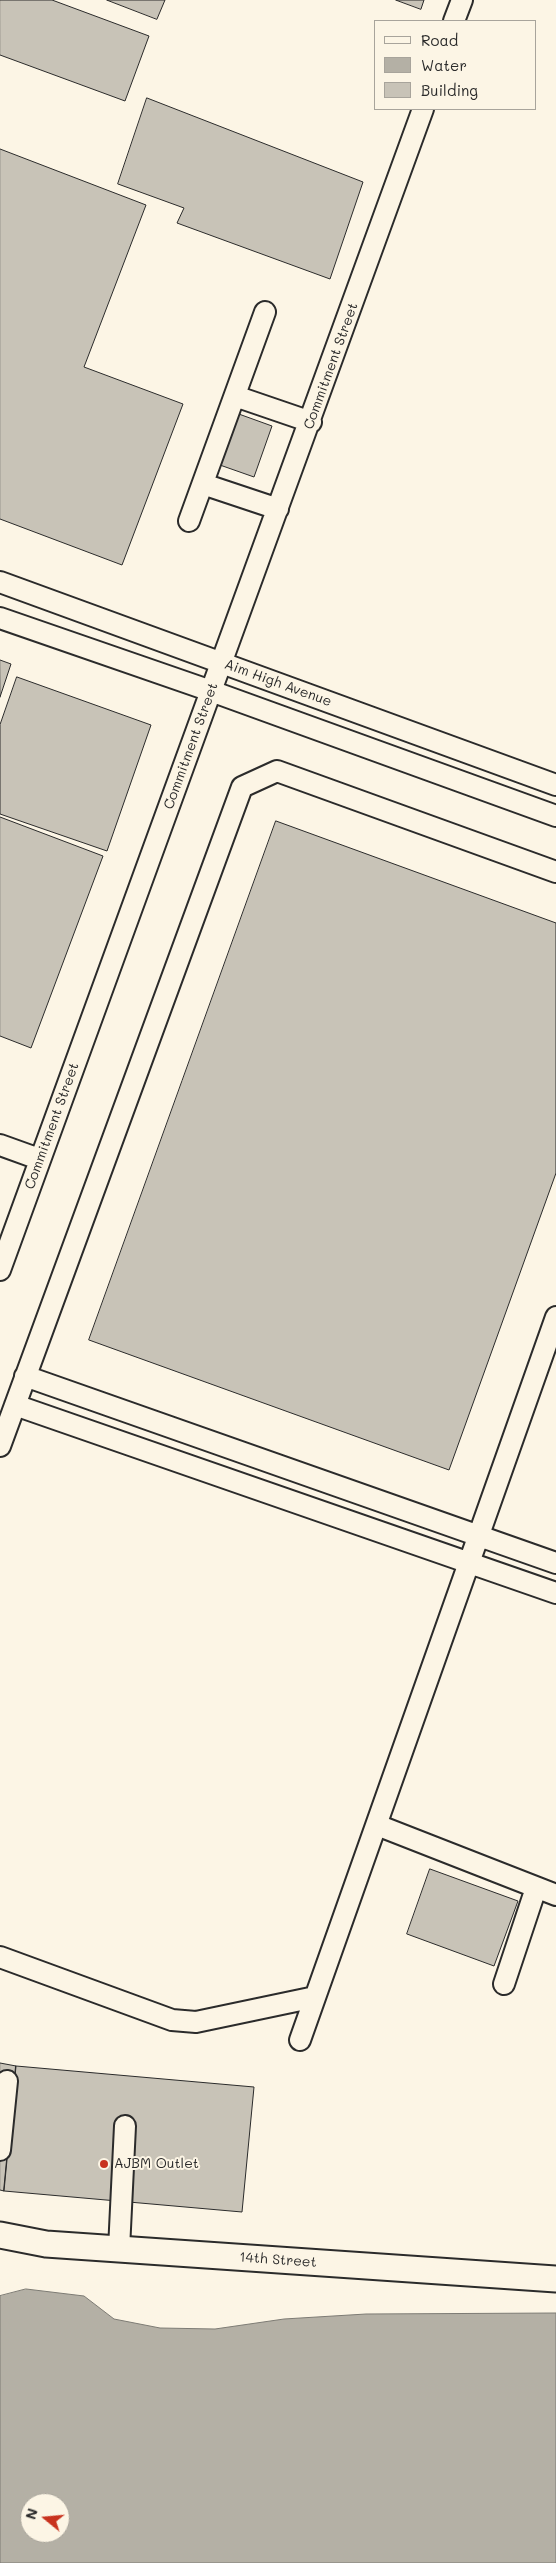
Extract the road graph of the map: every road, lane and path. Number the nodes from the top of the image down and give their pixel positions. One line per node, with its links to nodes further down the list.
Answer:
1 (462, 0): 2 (street)
2 (454, 20)
3 (423, 110): 6 (street, Commitment Street)
4 (264, 312): 5 (street)
5 (235, 396): 6 (street); 7 (street)
6 (311, 422): 8 (street, Commitment Street)
7 (202, 484): 8 (street); 9 (street)
8 (278, 510): 12 (street, Commitment Street)
9 (189, 521)
10 (0, 582): 12 (street, Aim High Avenue)
11 (0, 618): 13 (street)
12 (222, 662): 13 (street, Commitment Street); 14 (street, Aim High Avenue)
13 (210, 691): 15 (street); 18 (street, Commitment Street)
14 (556, 785)
15 (556, 816)
16 (556, 872): 21 (street)
17 (0, 1145): 18 (street)
18 (39, 1159): 19 (street, Commitment Street)
19 (2, 1258)
20 (556, 1317): 24 (street)
21 (25, 1376): 22 (street); 24 (street)
22 (15, 1405): 23 (street); 25 (street)
23 (0, 1446)
24 (478, 1535): 25 (street); 26 (street)
25 (468, 1561): 27 (street); 28 (street)
26 (556, 1563)
27 (556, 1592)
28 (377, 1825): 29 (street); 33 (street)
29 (536, 1888): 30 (street); 32 (street)
30 (556, 1895)
31 (0, 1957): 33 (street)
32 (504, 1984)
33 (315, 1997): 34 (street)
34 (300, 2040)
35 (7, 2081): 37 (street)
36 (124, 2126): 39 (street)
37 (0, 2150)
38 (0, 2235): 39 (main road, 14th Street)
39 (119, 2250): 40 (main road, 14th Street)
40 (556, 2279)

